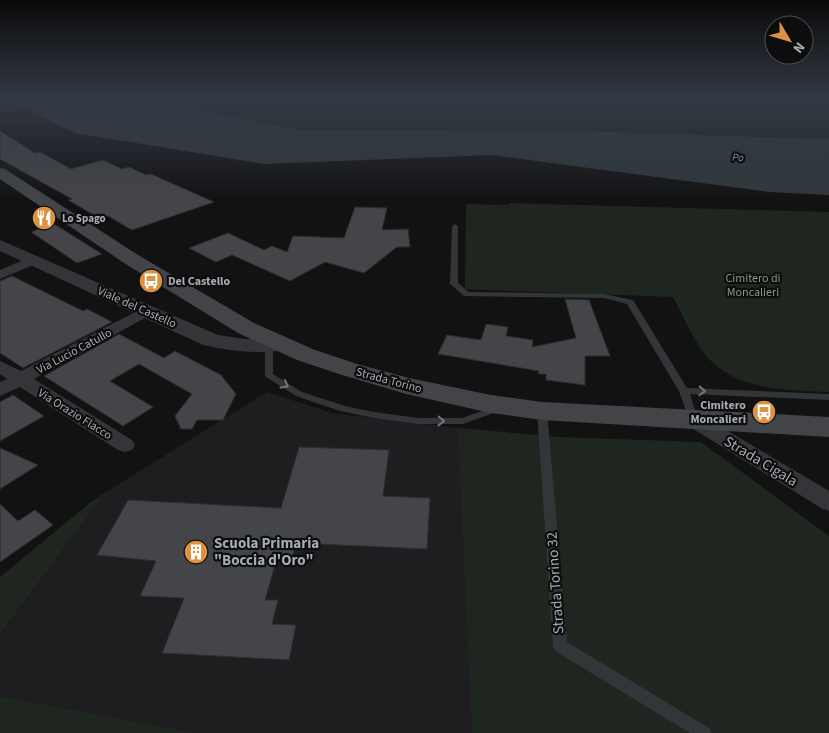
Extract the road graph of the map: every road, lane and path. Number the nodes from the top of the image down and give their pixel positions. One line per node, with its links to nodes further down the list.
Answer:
1 (0, 172): 7 (main road, Strada Torino)
2 (455, 226): 11 (lane)
3 (0, 245): 4 (street, Viale del Castello)
4 (34, 260): 5 (street); 6 (street, Viale del Castello)
5 (0, 274)
6 (148, 312): 7 (street, Viale del Castello); 9 (street, Via Lucio Catullo)
7 (272, 343): 13 (main road, Strada Torino); 13 (lane, one-way to 13)
8 (0, 366): 9 (street, Via Orazio Flacco)
9 (21, 379): 10 (street, Via Lucio Catullo); 17 (street, Via Orazio Flacco)
10 (0, 390)
11 (684, 390): 12 (lane, one-way to 12); 15 (lane)
12 (829, 397)
13 (504, 406): 14 (main road, Strada Torino)
14 (542, 411): 15 (main road, Strada Torino); 19 (lane, Strada Torino 32)
15 (694, 420): 16 (main road, Strada Torino); 18 (street, Strada Cigala)
16 (829, 427)
17 (125, 445)
18 (829, 502)
19 (704, 733)

